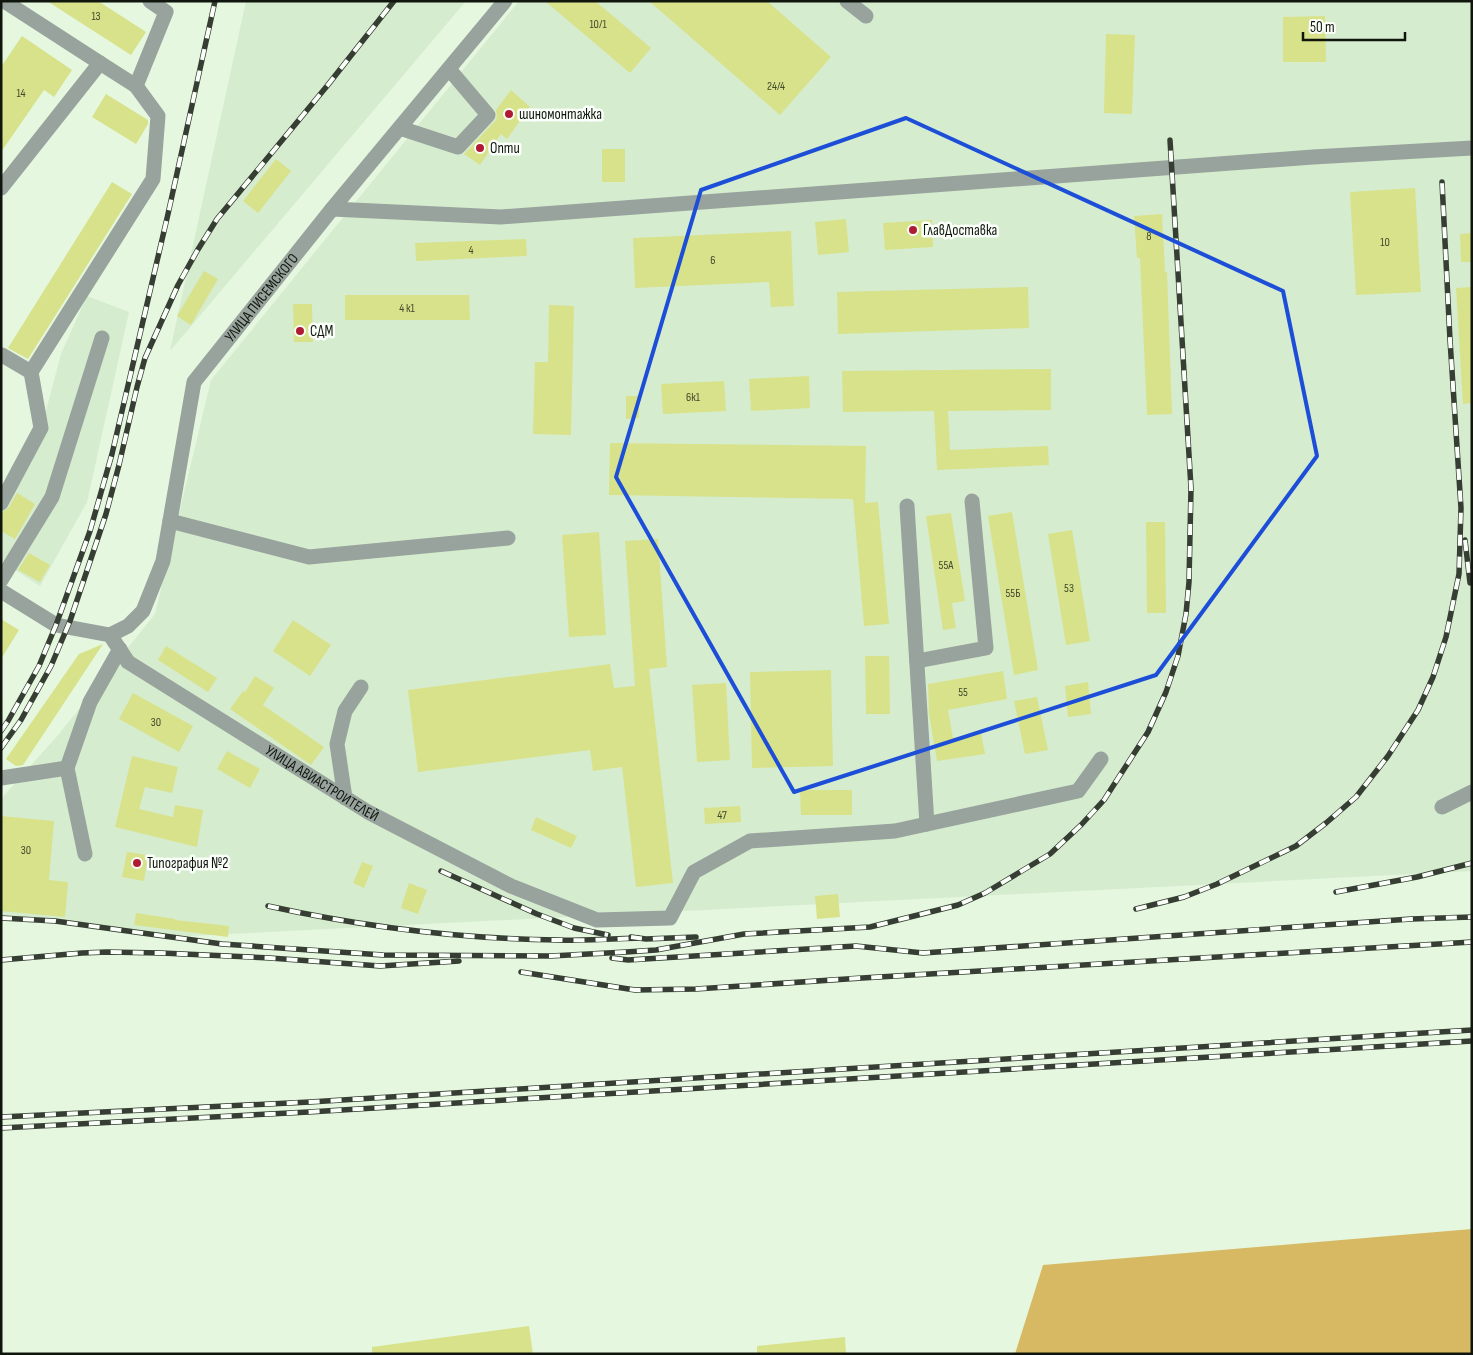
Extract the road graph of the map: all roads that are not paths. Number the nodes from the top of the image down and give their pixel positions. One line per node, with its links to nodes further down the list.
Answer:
1 (4, 1): 6 (street)
2 (150, 1): 8 (street)
3 (505, 1): 7 (street, УЛИЦА ПИСЕМСКОГО)
4 (847, 1): 5 (street)
5 (866, 16)
6 (100, 63): 8 (street); 11 (street)
7 (449, 69): 9 (street, УЛИЦА ПИСЕМСКОГО); 9 (street)
8 (136, 86): 15 (street)
9 (400, 128): 12 (street, УЛИЦА ПИСЕМСКОГО)
10 (1472, 148): 12 (street)
11 (1, 188)
12 (332, 209): 19 (street, УЛИЦА ПИСЕМСКОГО)
13 (102, 338): 21 (street)
14 (2, 355): 15 (street)
15 (31, 372): 17 (street)
16 (972, 501): 25 (street)
17 (1, 503)
18 (908, 506): 25 (street)
19 (170, 521): 20 (street); 23 (street, УЛИЦА ПИСЕМСКОГО)
20 (508, 538)
21 (1, 580)
22 (1, 591): 23 (street)
23 (110, 635): 24 (street, УЛИЦА АВИАСТРОИТЕЛЕЙ)
24 (120, 650): 28 (street); 31 (street, УЛИЦА АВИАСТРОИТЕЛЕЙ)
25 (917, 661): 33 (street)
26 (361, 687): 31 (street)
27 (1102, 759): 33 (street)
28 (68, 768): 29 (street); 34 (street)
29 (1, 778)
30 (1472, 792): 32 (street)
31 (345, 798): 33 (street, УЛИЦА АВИАСТРОИТЕЛЕЙ)
32 (1442, 807)
33 (928, 824)
34 (85, 854)

